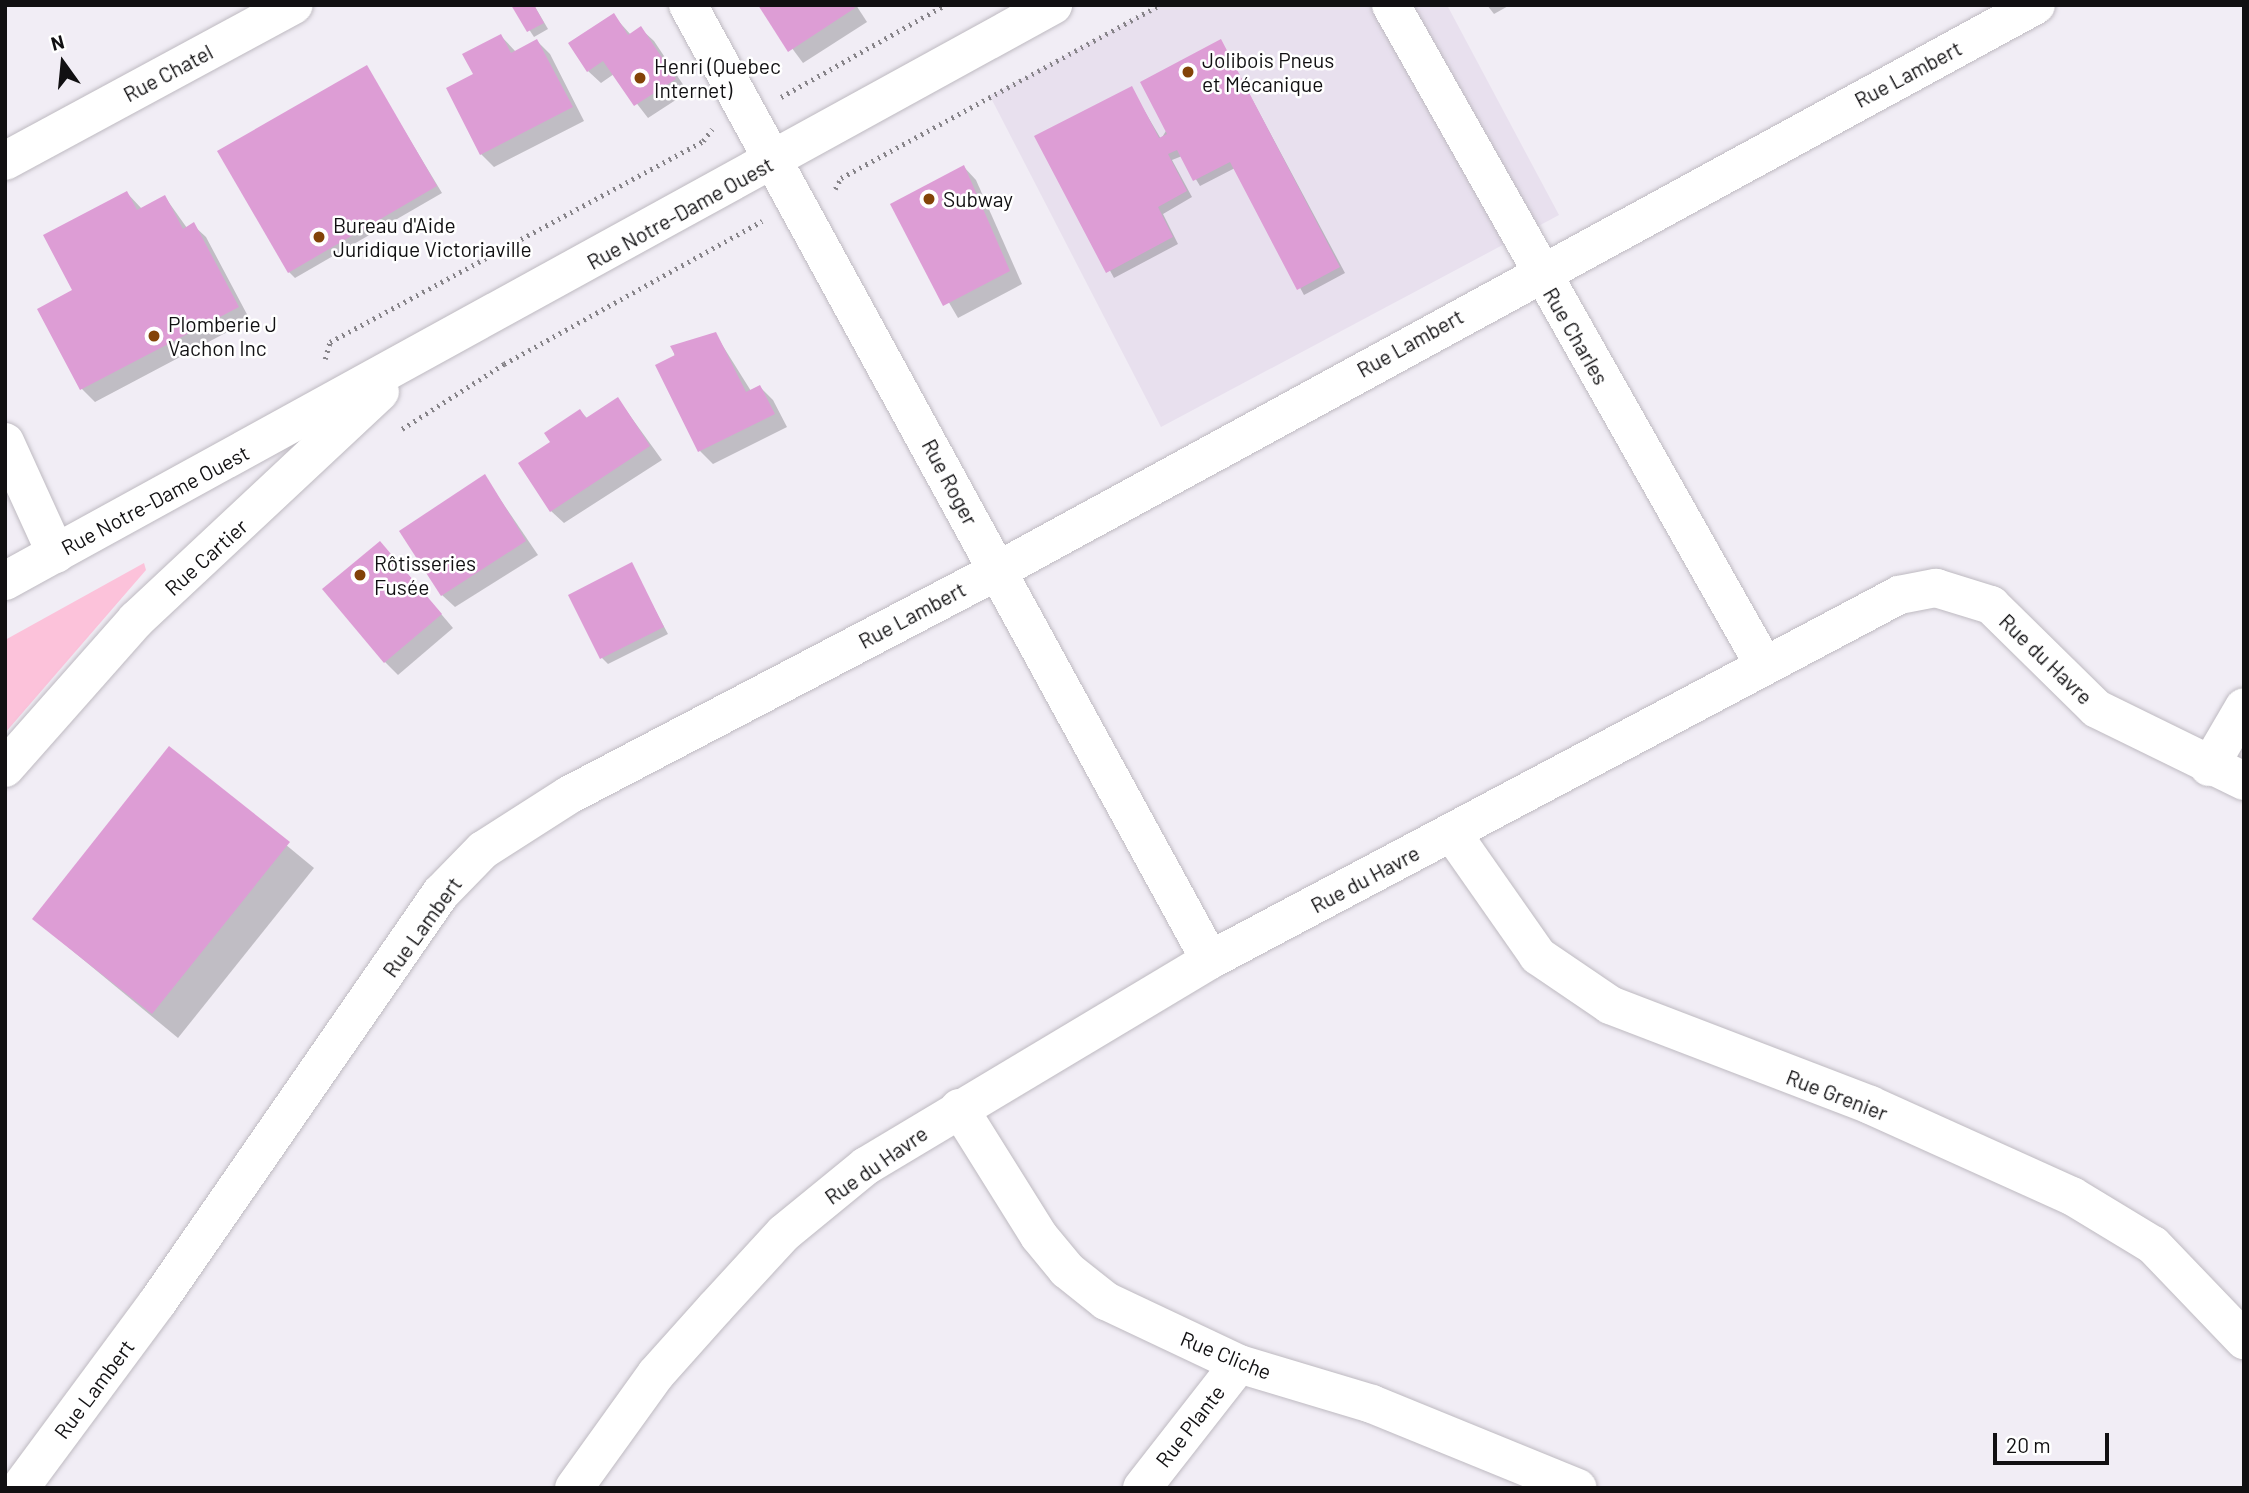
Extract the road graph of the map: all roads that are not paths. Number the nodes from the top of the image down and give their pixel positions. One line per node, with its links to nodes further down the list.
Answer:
1 (293, 5): 7 (street, Rue Chatel)
2 (688, 5): 6 (street, Rue Roger)
3 (1053, 5): 6 (street, Rue Notre-Dame Ouest)
4 (1391, 5): 8 (street, Rue Charles)
5 (2036, 5): 8 (street, Rue Lambert)
6 (776, 160): 9 (street, Rue Notre-Dame Ouest); 12 (street, Rue Roger)
7 (5, 161)
8 (1539, 272): 12 (street, Rue Lambert); 14 (street, Rue Charles)
9 (417, 356): 11 (street, Rue Notre-Dame Ouest); 17 (street, Rue Cartier)
10 (5, 442): 11 (street)
11 (56, 554): 13 (street, Rue Notre-Dame Ouest)
12 (997, 571): 20 (street, Rue Roger); 24 (street, Rue Lambert)
13 (5, 581)
14 (1764, 665): 16 (street, Rue du Havre); 19 (street, Rue du Havre)
15 (2244, 707): 16 (street)
16 (2209, 767): 18 (street, Rue du Havre)
17 (5, 768)
18 (2244, 780)
19 (1452, 833): 20 (street, Rue du Havre); 22 (street, Rue Grenier)
20 (1210, 960): 21 (street, Rue du Havre)
21 (959, 1108): 23 (street, Rue Cliche); 25 (street, Rue du Havre)
22 (2244, 1340)
23 (1239, 1364): 26 (street, Rue Plante); 27 (street, Rue Cliche)
24 (20, 1488)
25 (574, 1488)
26 (1142, 1488)
27 (1578, 1488)

